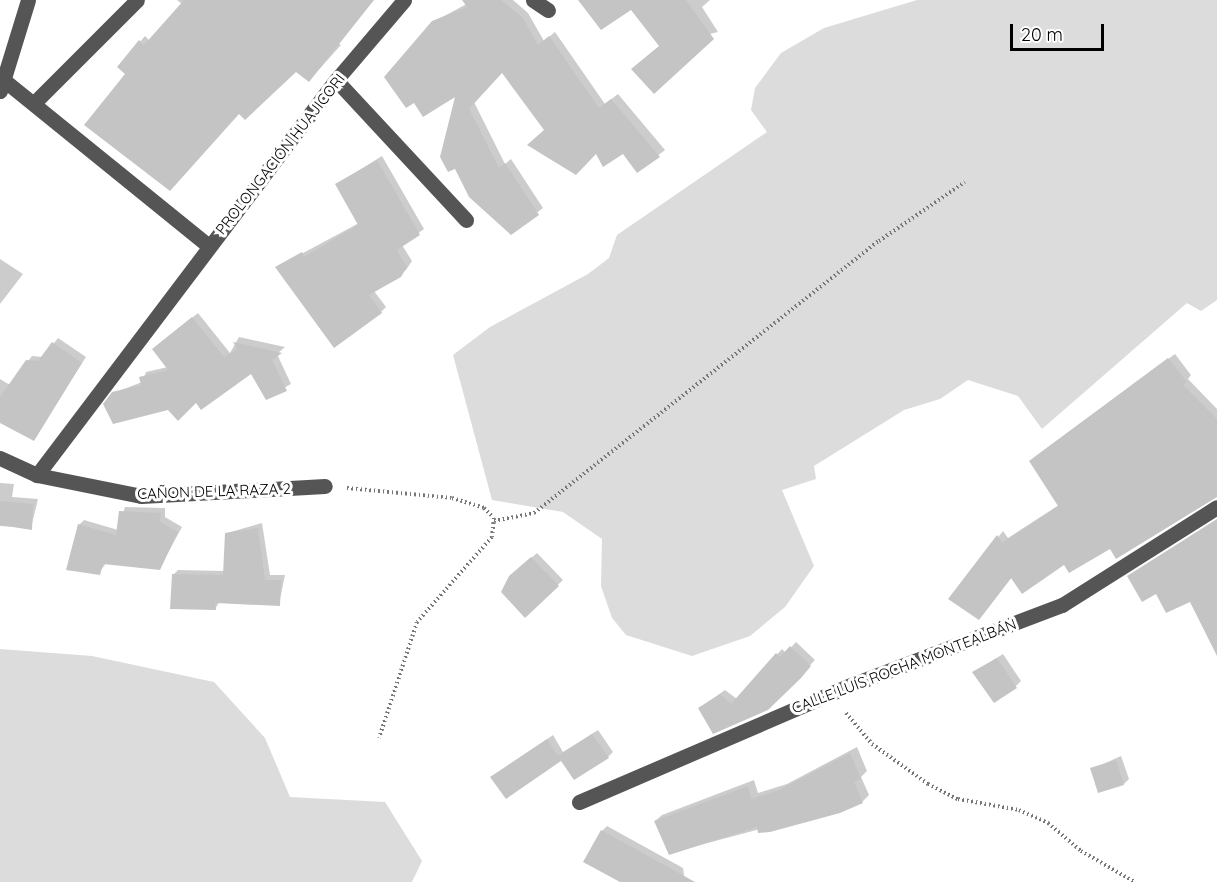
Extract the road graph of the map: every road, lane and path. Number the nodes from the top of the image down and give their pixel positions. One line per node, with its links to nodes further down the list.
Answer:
1 (28, 0): 7 (street)
2 (137, 0): 8 (street)
3 (404, 0): 6 (street, PROLONGACIÓN HUAJICORI)
4 (533, 0): 5 (street)
5 (548, 10)
6 (336, 80): 10 (street); 11 (street, PROLONGACIÓN HUAJICORI)
7 (3, 86): 8 (street, PROLONGACIÓN HUAJICORI)
8 (35, 102): 11 (street, PROLONGACIÓN HUAJICORI)
9 (965, 182): 16 (path)
10 (466, 220)
11 (209, 246): 13 (street)
12 (0, 458): 13 (street, CAÑON DE LA RAZA 2)
13 (37, 475): 14 (street, CAÑON DE LA RAZA 2)
14 (325, 486): 16 (path)
15 (1217, 507): 17 (street, CALLE LUÍS ROCHA MONTEALBÁN)
16 (494, 521): 18 (path)
17 (832, 693): 19 (street, CALLE LUÍS ROCHA MONTEALBÁN); 20 (path)
18 (379, 738)
19 (579, 802)
20 (1135, 882)

